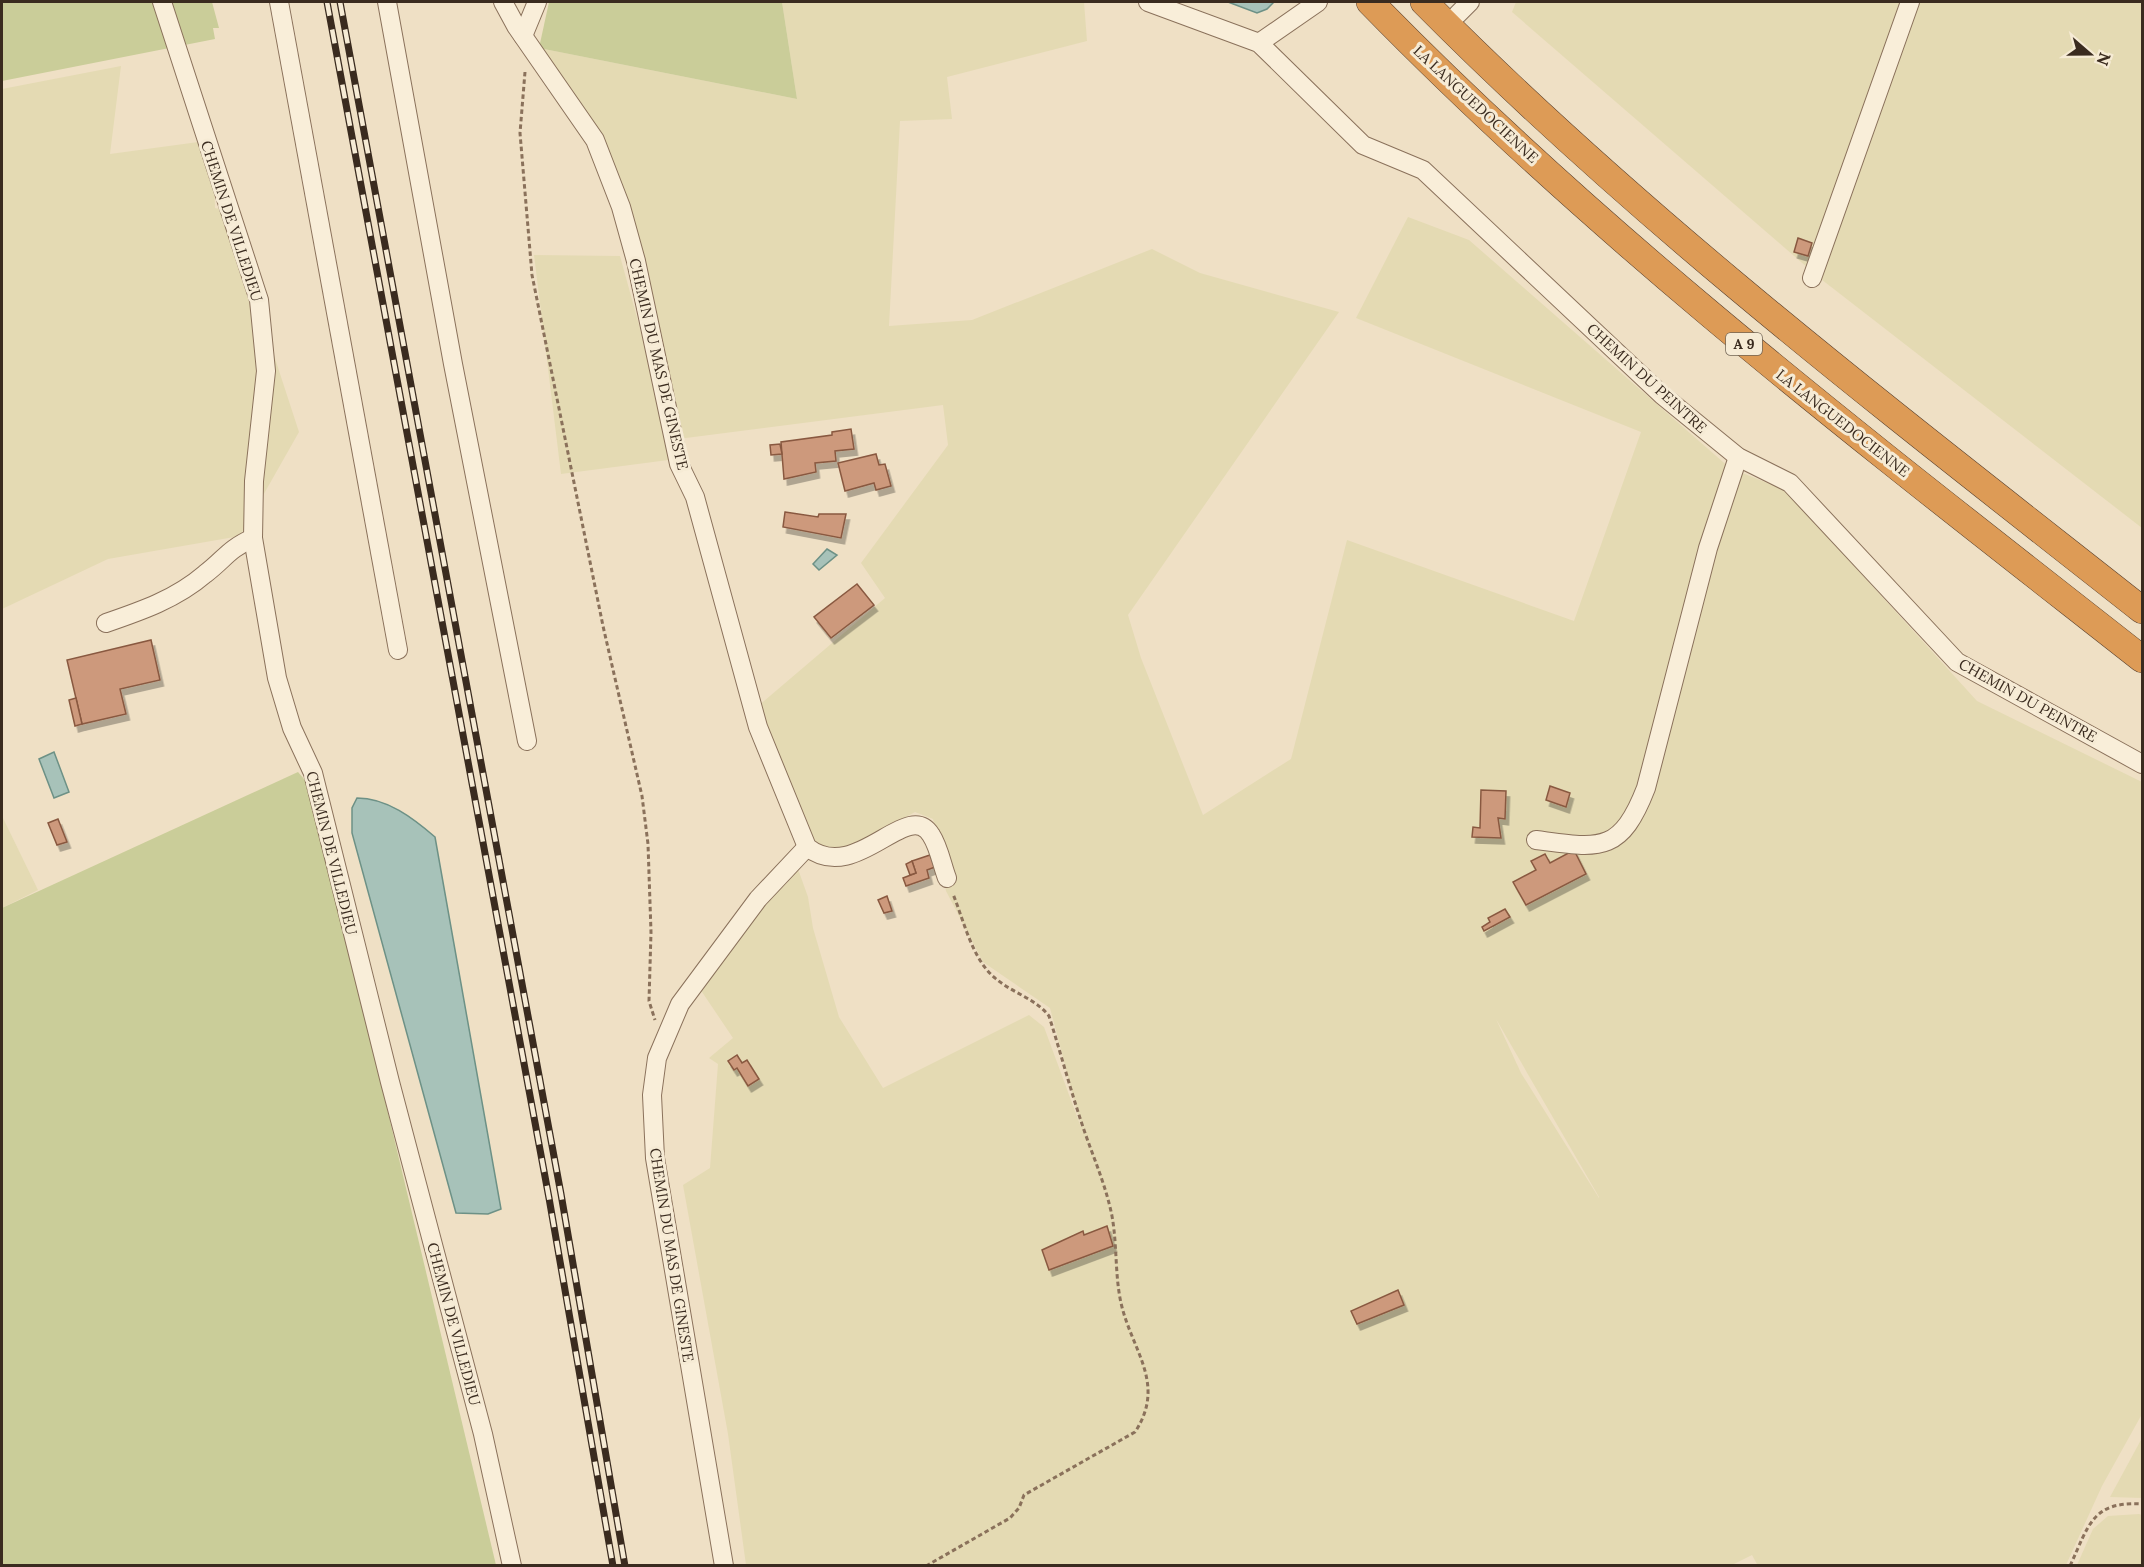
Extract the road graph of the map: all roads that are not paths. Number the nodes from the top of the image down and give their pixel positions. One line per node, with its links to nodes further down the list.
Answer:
1 (162, 2): 17 (street, CHEMIN DE VILLEDIEU)
2 (279, 2): 20 (street)
3 (387, 2): 22 (street)
4 (503, 2): 13 (street, CHEMIN DU MAS DE GINESTE)
5 (537, 2): 13 (street)
6 (1148, 2): 14 (street, CHEMIN DU PEINTRE)
7 (1318, 2): 14 (street)
8 (1370, 2): 21 (highway, LA LANGUEDOCIENNE / A 9)
9 (1424, 2): 12 (highway, A 9)
10 (1470, 2): 12 (street)
11 (1910, 2): 15 (street)
12 (1448, 25): 18 (highway, A 9)
13 (525, 39): 25 (street, CHEMIN DU MAS DE GINESTE)
14 (1259, 43): 16 (street, CHEMIN DU PEINTRE)
15 (1812, 278)
16 (1738, 457): 23 (street, CHEMIN DU PEINTRE); 24 (street)
17 (253, 538): 19 (street); 27 (street, CHEMIN DE VILLEDIEU)
18 (2142, 610)
19 (106, 623)
20 (398, 650)
21 (2142, 659)
22 (527, 741)
23 (2142, 764)
24 (1536, 840)
25 (807, 847): 26 (street); 28 (street, CHEMIN DU MAS DE GINESTE)
26 (947, 878)
27 (512, 1566)
28 (724, 1566)

